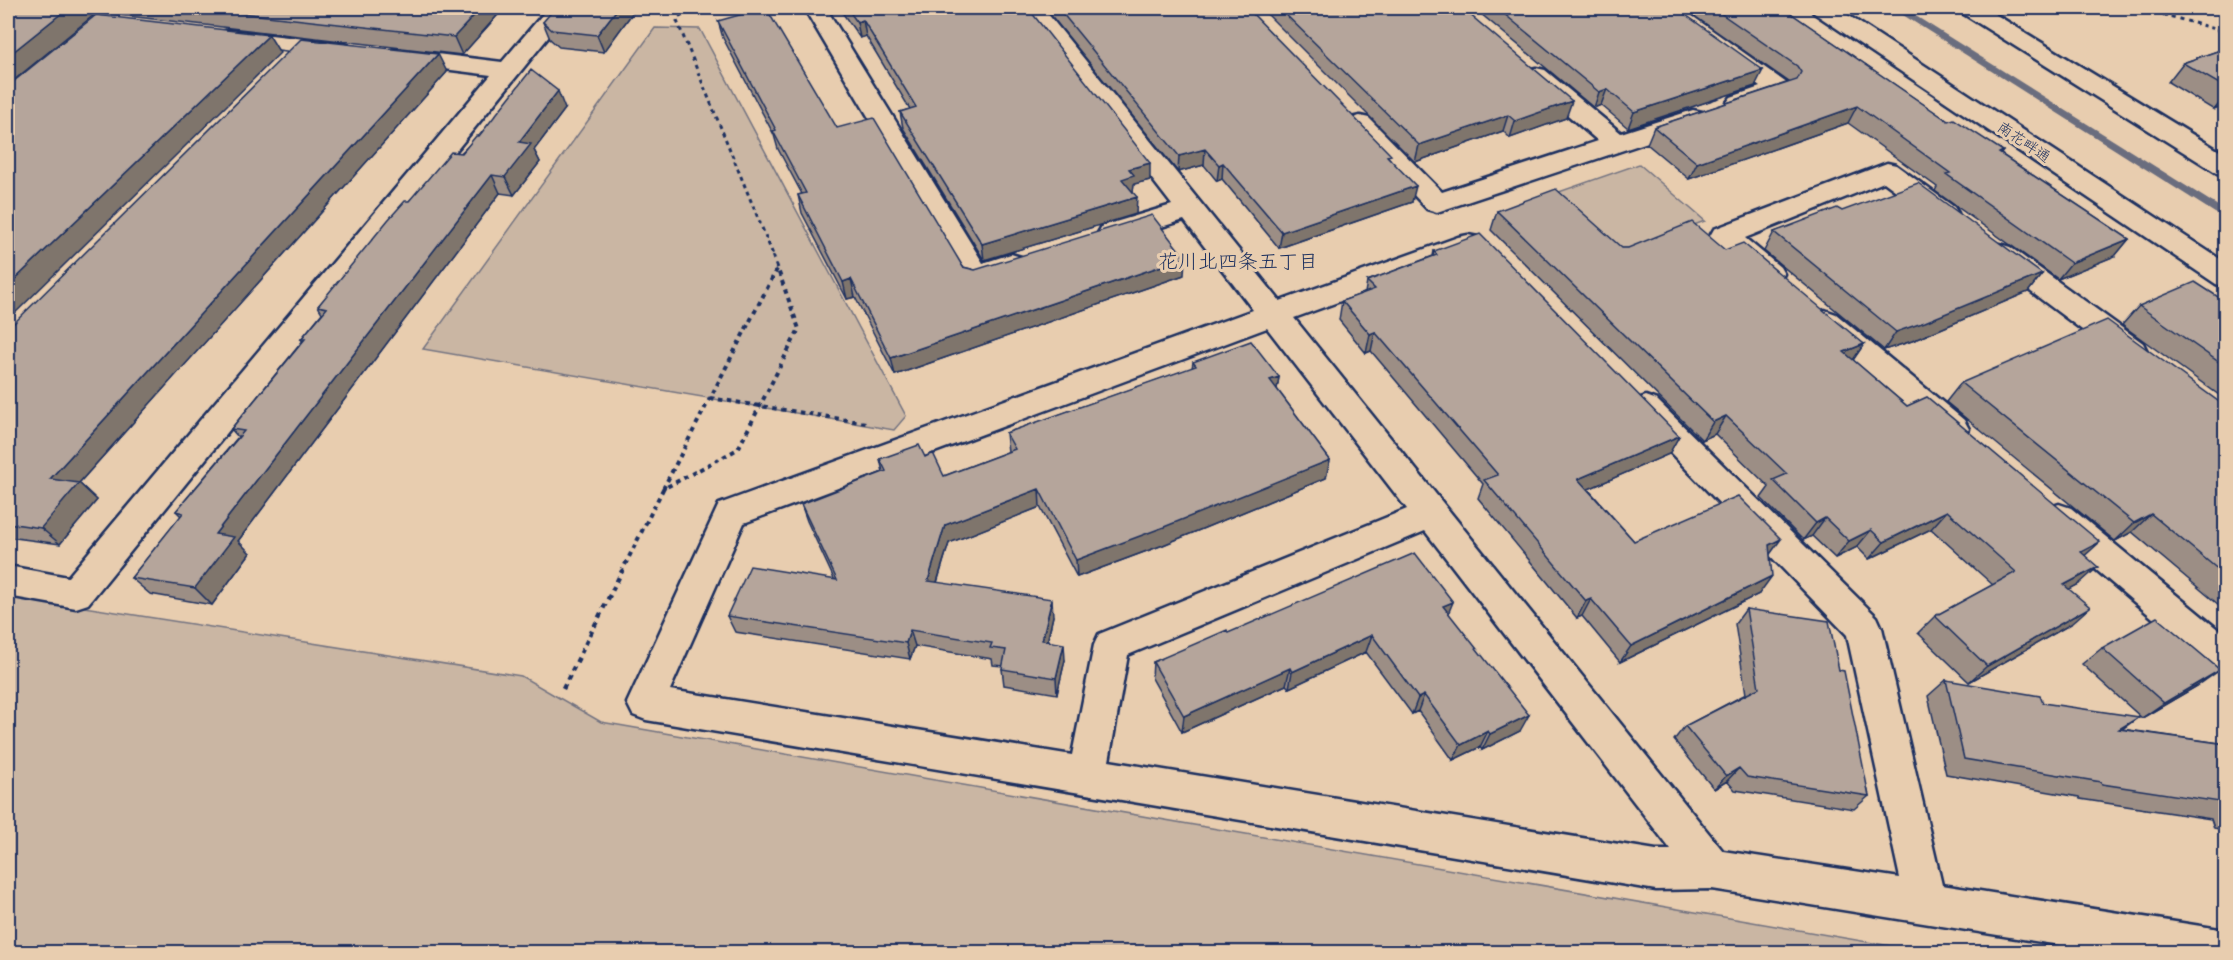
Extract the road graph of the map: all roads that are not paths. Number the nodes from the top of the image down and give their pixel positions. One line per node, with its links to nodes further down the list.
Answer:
1 (560, 8): 10 (street)
2 (815, 8): 18 (street)
3 (1031, 8): 15 (street)
4 (1667, 8): 13 (street)
5 (1822, 8): 19 (street, 南花畔通)
6 (1970, 8): 14 (street)
7 (209, 34): 8 (street)
8 (304, 45): 10 (street); 11 (street)
9 (1519, 60): 13 (street)
10 (509, 70): 26 (street)
11 (279, 71)
12 (1345, 110): 13 (street)
13 (1616, 143)
14 (2226, 167)
15 (1190, 209): 16 (street); 20 (street)
16 (1089, 241)
17 (1497, 256): 20 (street)
18 (1033, 258)
19 (2226, 277)
20 (1272, 314): 25 (street); 28 (street)
21 (2150, 365): 23 (street)
22 (1622, 383): 30 (street)
23 (1970, 443)
24 (2034, 497): 27 (street)
25 (1431, 514): 28 (street); 29 (street)
26 (8, 581)
27 (2226, 658)
28 (1087, 777): 29 (street)
29 (1712, 868): 30 (street)
30 (1926, 904): 31 (street)
31 (2226, 951)

